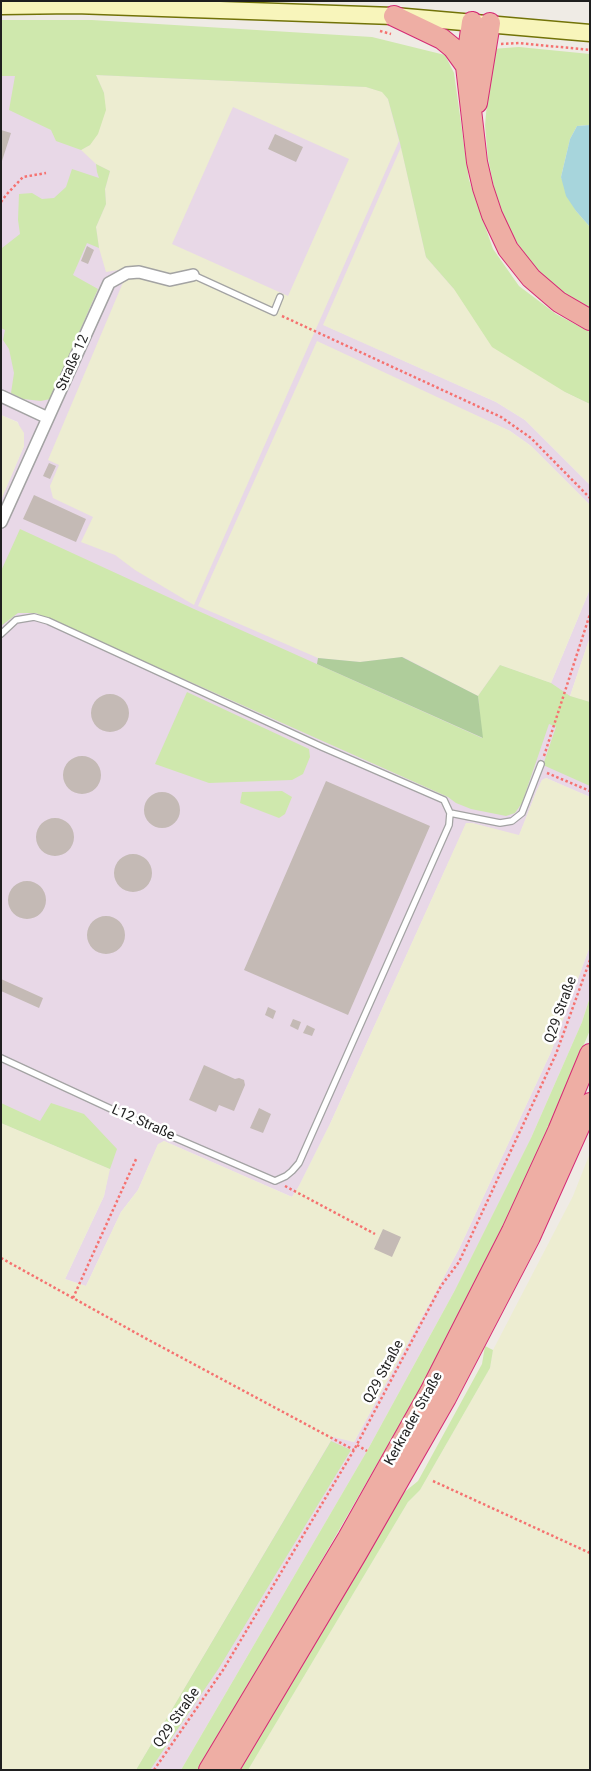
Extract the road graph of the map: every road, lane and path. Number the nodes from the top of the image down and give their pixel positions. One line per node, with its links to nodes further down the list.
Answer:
1 (1, 6): 2 (main road)
2 (394, 16): 3 (main road); 5 (highway)
3 (481, 22): 4 (main road); 5 (highway); 6 (highway)
4 (590, 33)
5 (466, 66): 6 (highway)
6 (474, 122): 12 (highway)
7 (46, 173): 8 (path)
8 (1, 202)
9 (193, 275): 11 (lane); 14 (street, Straße 12)
10 (280, 297): 11 (lane)
11 (274, 312): 15 (path)
12 (590, 320)
13 (1, 396): 14 (street)
14 (48, 418): 16 (street, Straße 12)
15 (590, 498)
16 (1, 522)
17 (590, 614): 19 (path)
18 (1, 634): 21 (lane)
19 (540, 767): 20 (path); 21 (lane)
20 (590, 791)
21 (450, 813): 27 (lane)
22 (590, 960): 31 (path, Q29 Straße)
23 (590, 1054): 37 (highway, Kerkrader Straße)
24 (1, 1058): 27 (lane, L12 Straße)
25 (590, 1103): 38 (highway, Kerkrader Straße)
26 (137, 1157): 30 (path)
27 (275, 1181): 28 (path)
28 (375, 1234)
29 (1, 1258): 30 (path)
30 (73, 1298): 32 (path)
31 (357, 1445): 32 (path, Q29 Straße); 33 (path)
32 (354, 1450): 36 (path, Q29 Straße)
33 (366, 1451)
34 (433, 1481): 35 (path)
35 (590, 1553)
36 (154, 1770)
37 (209, 1770)
38 (228, 1770)

